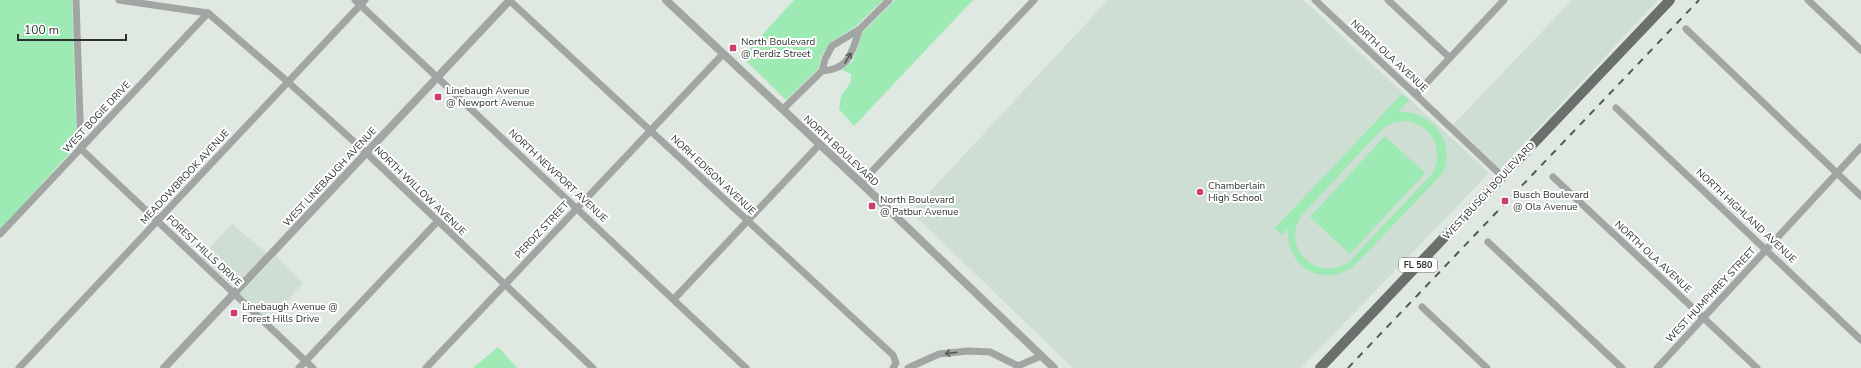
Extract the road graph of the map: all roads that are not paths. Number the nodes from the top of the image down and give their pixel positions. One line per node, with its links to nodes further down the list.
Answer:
1 (76, 0): 30 (street)
2 (119, 0): 14 (street)
3 (509, 0): 22 (street, WEST LINEBAUGH AVENUE); 27 (street, NORH EDISON AVENUE)
4 (666, 0): 19 (street, NORTH BOULEVARD)
5 (889, 0): 16 (street)
6 (1034, 0): 35 (street)
7 (1315, 0): 24 (street, NORTH OLA AVENUE)
8 (1388, 0): 20 (street)
9 (1504, 0): 20 (street)
10 (1666, 0): 15 (main road, WEST BUSCH BOULEVARD / FL 580)
11 (1670, 0): 15 (main road, WEST BUSCH BOULEVARD / FL 580)
12 (1808, 0): 18 (street)
13 (360, 2): 22 (street, NORTH NEWPORT AVENUE); 23 (street, MEADOWBROOK AVENUE)
14 (208, 13): 23 (street, NORTH WILLOW AVENUE); 30 (street, WEST BOGIE DRIVE)
15 (1644, 27): 33 (main road, WEST BUSCH BOULEVARD / FL 580)
16 (860, 29): 21 (street); 21 (street, one-way to 16)
17 (1686, 29): 32 (street)
18 (1861, 50)
19 (723, 54): 26 (street, NORTH BOULEVARD); 27 (street, PERDIZ STREET)
20 (1450, 58): 24 (street)
21 (822, 71): 26 (street)
22 (438, 77): 31 (street, WEST LINEBAUGH AVENUE); 37 (street, NORTH NEWPORT AVENUE)
23 (288, 82): 31 (street, NORTH WILLOW AVENUE); 38 (street, MEADOWBROOK AVENUE)
24 (1416, 94): 33 (street, NORTH OLA AVENUE)
25 (1616, 108): 43 (street, NORTH HIGHLAND AVENUE)
26 (783, 110): 28 (street, NORTH BOULEVARD)
27 (649, 130): 37 (street, PERDIZ STREET); 39 (street, NORH EDISON AVENUE)
28 (820, 144): 35 (street, NORTH BOULEVARD); 39 (street)
29 (1861, 147): 32 (street, WEST HUMPHREY STREET)
30 (81, 148): 38 (street, FOREST HILLS DRIVE); 41 (street, WEST BOGIE DRIVE)
31 (366, 153): 40 (street, NORTH WILLOW AVENUE); 45 (street, WEST LINEBAUGH AVENUE)
32 (1837, 173): 36 (street); 43 (street, WEST HUMPHREY STREET)
33 (1502, 176): 50 (main road, WEST BUSCH BOULEVARD / FL 580)
34 (1553, 177): 48 (street, NORTH OLA AVENUE)
35 (861, 183): 51 (street, NORTH BOULEVARD)
36 (1861, 196)
37 (576, 208): 44 (street, PERDIZ STREET); 46 (street, NORTH NEWPORT AVENUE)
38 (157, 221): 45 (street, FOREST HILLS DRIVE); 55 (street, MEADOWBROOK AVENUE)
39 (748, 221): 46 (street); 63 (street, NORH EDISON AVENUE)
40 (437, 222): 44 (street, NORTH WILLOW AVENUE); 53 (street)
41 (0, 234)
42 (1488, 242): 69 (street)
43 (1766, 250): 48 (street, WEST HUMPHREY STREET); 49 (street, NORTH HIGHLAND AVENUE)
44 (504, 285): 52 (street, NORTH WILLOW AVENUE); 59 (street, PERDIZ STREET)
45 (234, 293): 53 (street, FOREST HILLS DRIVE); 56 (street, WEST LINEBAUGH AVENUE)
46 (674, 299): 62 (street, NORTH NEWPORT AVENUE)
47 (1422, 307): 68 (street)
48 (1703, 317): 70 (street, WEST HUMPHREY STREET); 71 (street, NORTH OLA AVENUE)
49 (1861, 340)
50 (1333, 353): 66 (main road, WEST BUSCH BOULEVARD / FL 580); 67 (main road, WEST BUSCH BOULEVARD / FL 580)
51 (1041, 356): 54 (street); 65 (street, NORTH BOULEVARD)
52 (585, 360): 60 (street); 61 (street, NORTH WILLOW AVENUE)
53 (306, 361): 57 (street); 58 (street, FOREST HILLS DRIVE)
54 (1020, 367): 64 (street, one-way to 64)
55 (19, 368)
56 (164, 368)
57 (299, 368)
58 (313, 368)
59 (426, 368)
60 (588, 368)
61 (593, 368)
62 (746, 368)
63 (894, 368)
64 (908, 368)
65 (1054, 368)
66 (1314, 368)
67 (1320, 368)
68 (1487, 368)
69 (1622, 368)
70 (1657, 368)
71 (1757, 368)

